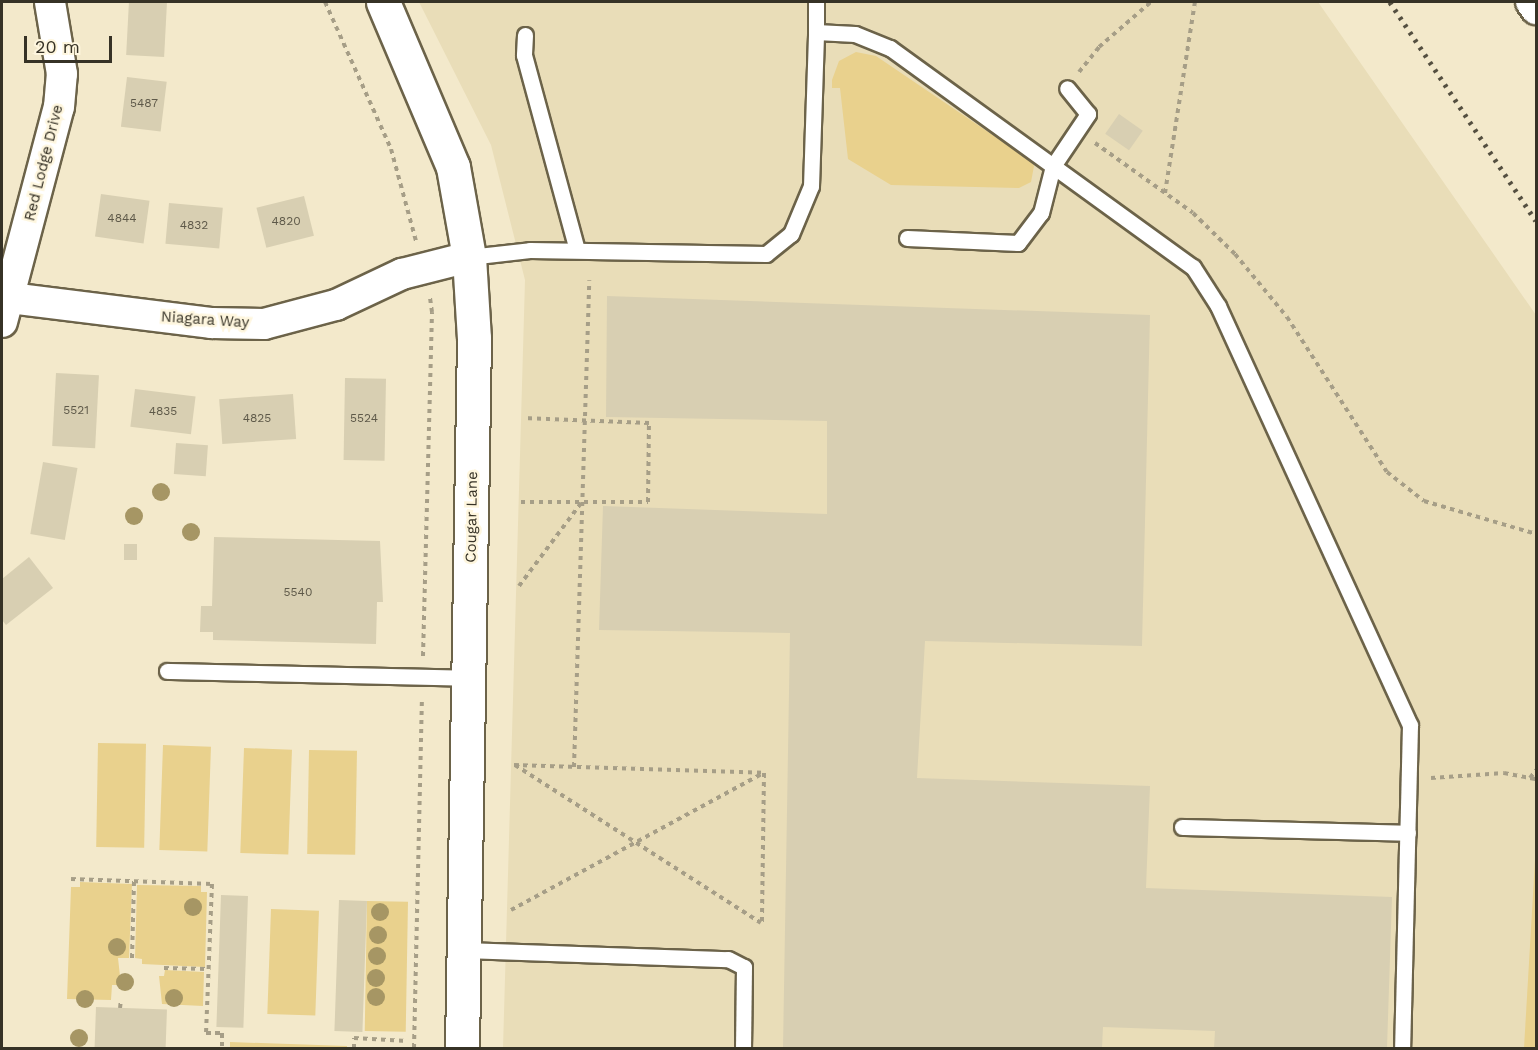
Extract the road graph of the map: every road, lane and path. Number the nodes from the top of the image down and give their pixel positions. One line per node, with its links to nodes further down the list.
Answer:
1 (50, 2): 20 (street, Red Lodge Drive)
2 (325, 2): 14 (path)
3 (383, 2): 18 (main road, Cougar Lane)
4 (816, 2): 9 (lane)
5 (1151, 2): 11 (path)
6 (1195, 2): 15 (path)
7 (1531, 2): 8 (street)
8 (1536, 9)
9 (816, 32): 13 (lane); 17 (lane)
10 (525, 35): 17 (lane)
11 (1067, 88): 12 (lane)
12 (1077, 130): 13 (lane); 15 (path)
13 (1053, 166): 16 (lane); 32 (lane)
14 (403, 190)
15 (1166, 193): 25 (path)
16 (907, 238)
17 (577, 250): 18 (lane)
18 (469, 257): 20 (street, Niagara Way); 28 (main road, Cougar Lane)
19 (588, 280): 22 (path)
20 (3, 305)
21 (523, 418): 22 (path)
22 (584, 420): 24 (path); 24 (path)
23 (521, 502): 24 (path)
24 (582, 502): 26 (path); 29 (path)
25 (1536, 534)
26 (519, 586)
27 (167, 671): 28 (lane)
28 (470, 678): 41 (main road, Cougar Lane)
29 (574, 767): 31 (path); 37 (path)
30 (1536, 770): 33 (path)
31 (764, 773): 37 (path); 37 (path)
32 (1410, 778): 33 (path); 36 (lane)
33 (1530, 778): 34 (path)
34 (1536, 779)
35 (1182, 827): 36 (lane)
36 (1408, 832): 52 (lane)
37 (636, 842): 40 (path)
38 (71, 879): 39 (path)
39 (134, 882): 42 (path); 44 (path)
40 (511, 910)
41 (464, 950): 50 (main road, Cougar Lane); 51 (lane)
42 (132, 958)
43 (164, 968): 44 (path)
44 (208, 969): 48 (path)
45 (121, 1000): 46 (path)
46 (120, 1008)
47 (407, 1041): 49 (path)
48 (222, 1048)
49 (354, 1048)
50 (462, 1048)
51 (743, 1048)
52 (1402, 1048)

